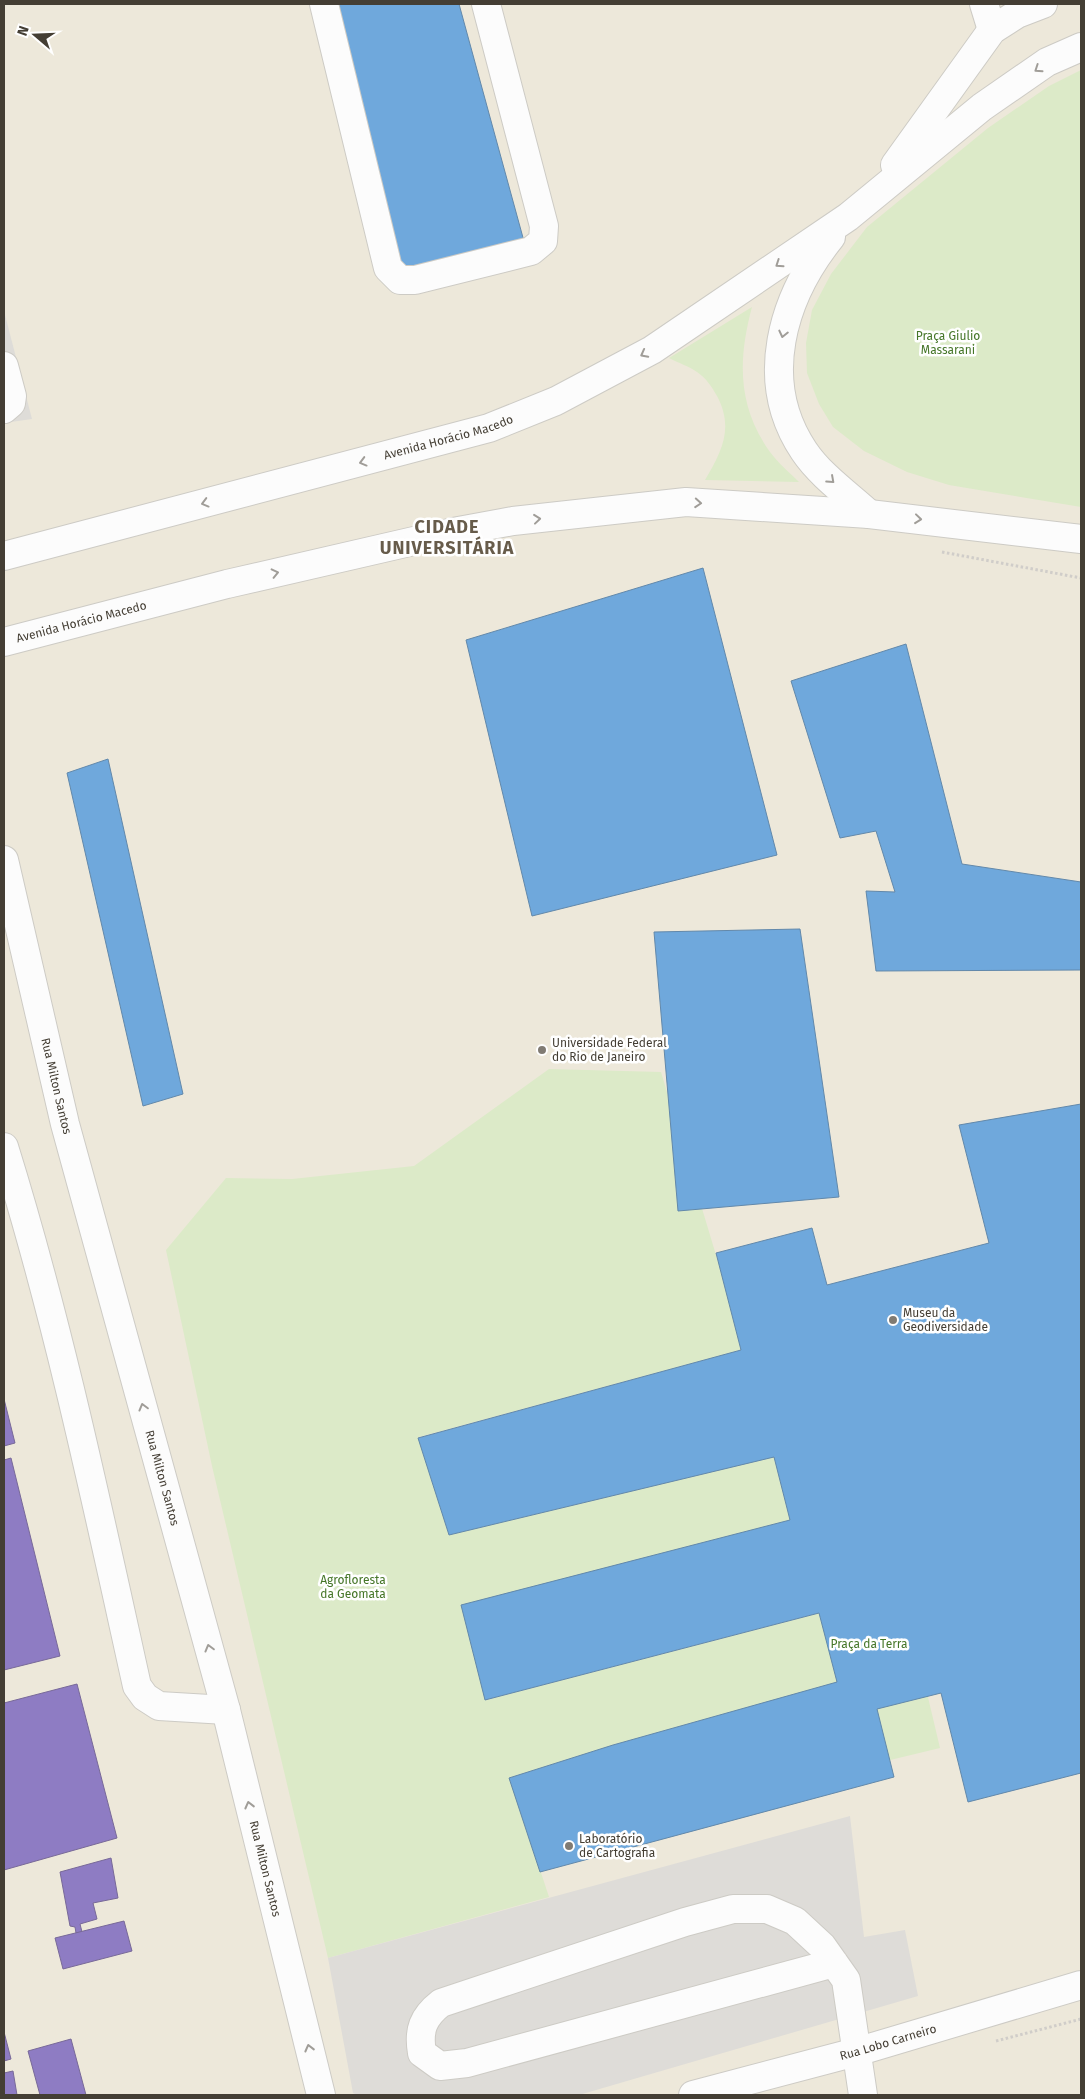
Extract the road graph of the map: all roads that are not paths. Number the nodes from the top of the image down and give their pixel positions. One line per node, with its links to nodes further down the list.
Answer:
1 (324, 4): 2 (street)
2 (486, 4)
3 (984, 4): 5 (street)
4 (1043, 4): 5 (street)
5 (992, 30): 7 (street)
6 (1081, 47): 7 (street, one-way to 7)
7 (873, 196): 8 (street)
8 (848, 217): 11 (street, one-way to 11); 13 (street, Avenida Horácio Macedo, one-way to 13)
9 (4, 366): 10 (street)
10 (4, 409)
11 (869, 514): 12 (street, one-way to 12); 14 (street, Avenida Horácio Macedo, one-way to 11)
12 (1081, 539)
13 (4, 556)
14 (228, 584): 15 (street, Avenida Horácio Macedo); 16 (street)
15 (4, 642)
16 (4, 660)
17 (4, 860): 18 (street, Rua Milton Santos)
18 (14, 952): 20 (street, Rua Milton Santos, one-way to 18)
19 (4, 1147): 20 (street)
20 (226, 1710): 24 (street, Rua Milton Santos, one-way to 20)
21 (834, 1963): 21 (street); 23 (street)
22 (1081, 1986): 23 (street, Rua Lobo Carneiro)
23 (856, 2052): 25 (street, Rua Lobo Carneiro); 26 (street)
24 (321, 2095)
25 (694, 2095)
26 (863, 2095)

